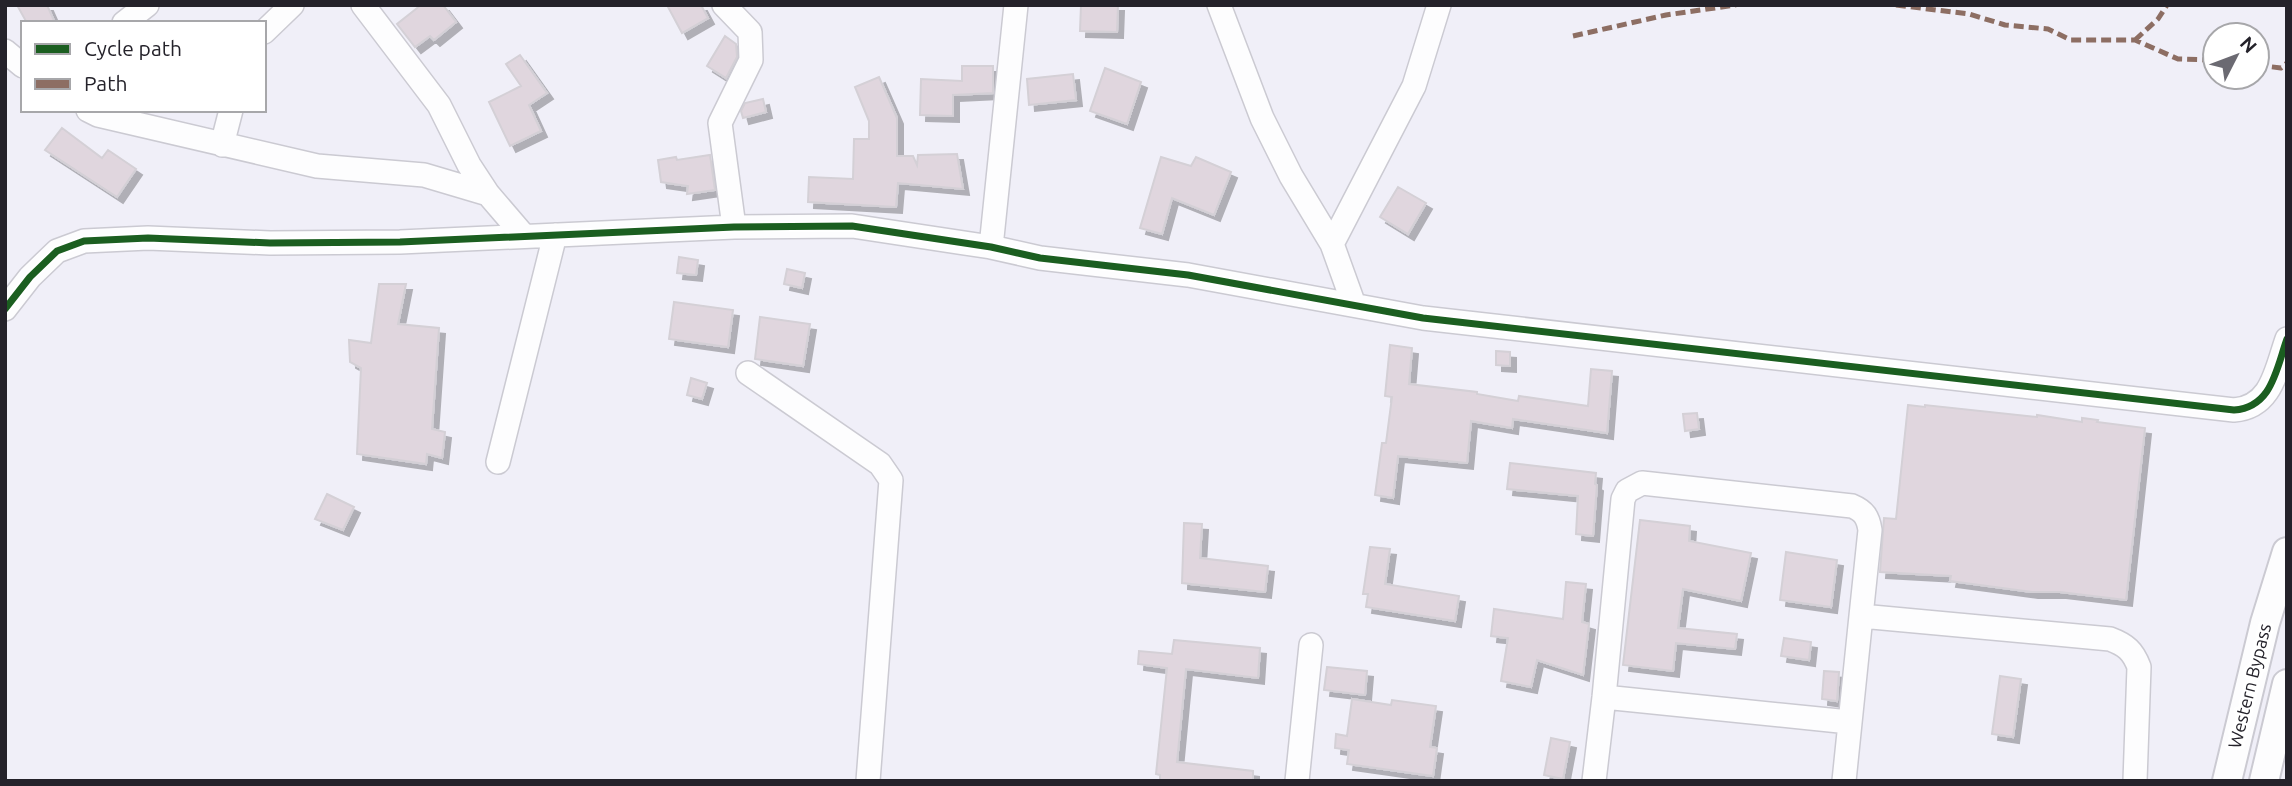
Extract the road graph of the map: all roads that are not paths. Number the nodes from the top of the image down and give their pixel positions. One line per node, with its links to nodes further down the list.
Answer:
1 (147, 5): 9 (street)
2 (292, 5): 10 (street)
3 (363, 5): 17 (street)
4 (724, 5): 18 (street)
5 (1016, 5): 22 (street)
6 (1219, 5): 11 (street)
7 (1238, 5): 11 (street)
8 (1439, 5): 21 (street)
9 (127, 21)
10 (266, 30)
11 (1229, 30): 21 (street)
12 (5, 51): 13 (street)
13 (21, 64)
14 (93, 112): 16 (street)
15 (230, 112): 16 (street)
16 (222, 145): 17 (street)
17 (488, 194): 20 (street)
18 (734, 227): 19 (street); 22 (street)
19 (555, 235): 20 (street); 27 (street)
20 (524, 236): 24 (street)
21 (1332, 244): 23 (street)
22 (990, 247): 23 (street)
23 (1354, 305): 25 (street)
24 (5, 309)
25 (2287, 339)
26 (748, 373): 34 (street)
27 (498, 462)
28 (2287, 552): 39 (main road, Western Bypass)
29 (1861, 616): 32 (street); 33 (street); 38 (street)
30 (1311, 645): 35 (street)
31 (2285, 696): 40 (main road, Western Bypass)
32 (1604, 697): 33 (street); 36 (street)
33 (1849, 722): 37 (street)
34 (868, 781)
35 (1297, 781)
36 (1594, 781)
37 (1843, 781)
38 (2134, 781)
39 (2227, 781)
40 (2264, 781)

